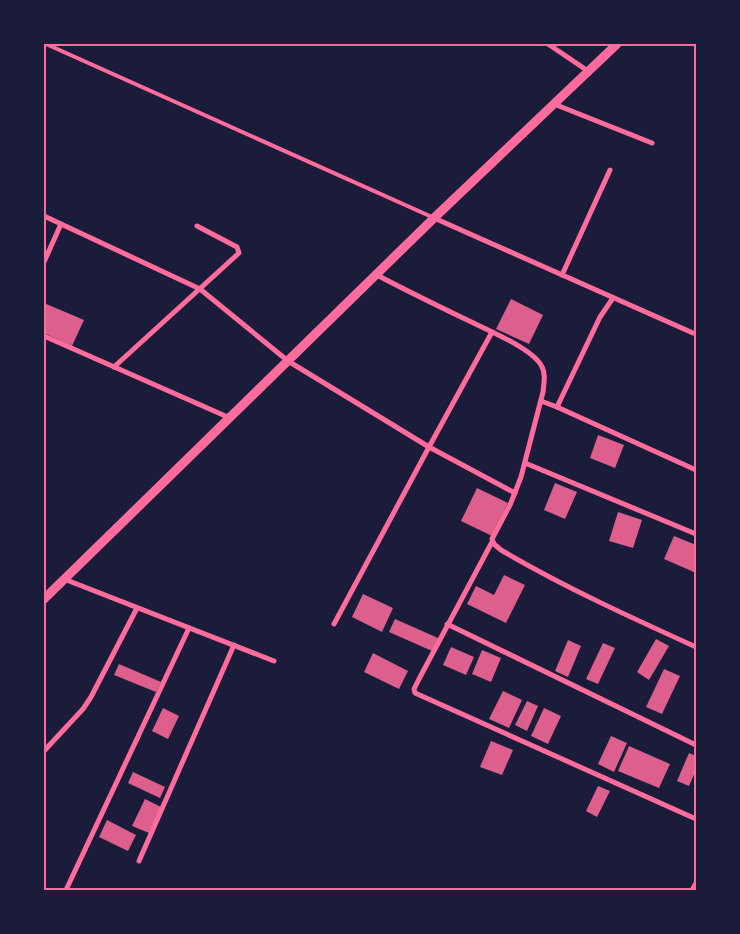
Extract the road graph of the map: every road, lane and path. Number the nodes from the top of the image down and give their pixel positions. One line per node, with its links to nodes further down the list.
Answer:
1 (46, 44): 9 (lane)
2 (548, 44): 4 (street)
3 (617, 44): 4 (street)
4 (588, 71): 5 (street)
5 (554, 104): 6 (street); 9 (street)
6 (652, 142)
7 (610, 170): 14 (street)
8 (44, 216): 10 (street)
9 (434, 218): 13 (street); 14 (street)
10 (61, 224): 12 (street); 15 (street)
11 (197, 226): 15 (street)
12 (44, 262)
13 (377, 275): 17 (street); 20 (street)
14 (562, 275): 16 (street)
15 (200, 289): 20 (street); 21 (street)
16 (613, 298): 18 (street); 23 (street)
17 (492, 332): 22 (street); 25 (street)
18 (693, 333)
19 (44, 336): 21 (street)
20 (288, 361): 24 (street); 25 (street)
21 (114, 367): 24 (street)
22 (541, 401): 23 (street); 26 (street)
23 (557, 407): 27 (street)
24 (230, 418): 31 (street)
25 (429, 447): 28 (street); 34 (street)
26 (526, 462): 28 (street); 29 (street)
27 (696, 470)
28 (515, 493): 30 (street)
29 (696, 534)
30 (492, 542): 35 (street); 38 (street)
31 (64, 580): 32 (street); 33 (street)
32 (44, 599)
33 (137, 608): 36 (street); 41 (street)
34 (334, 624)
35 (448, 624): 40 (street); 42 (street)
36 (189, 628): 37 (street); 45 (street)
37 (234, 645): 39 (street); 43 (street)
38 (696, 647)
39 (274, 661)
40 (696, 745)
41 (44, 751)
42 (696, 819)
43 (139, 861)
44 (696, 883): 46 (street)
45 (66, 890)
46 (692, 890)

